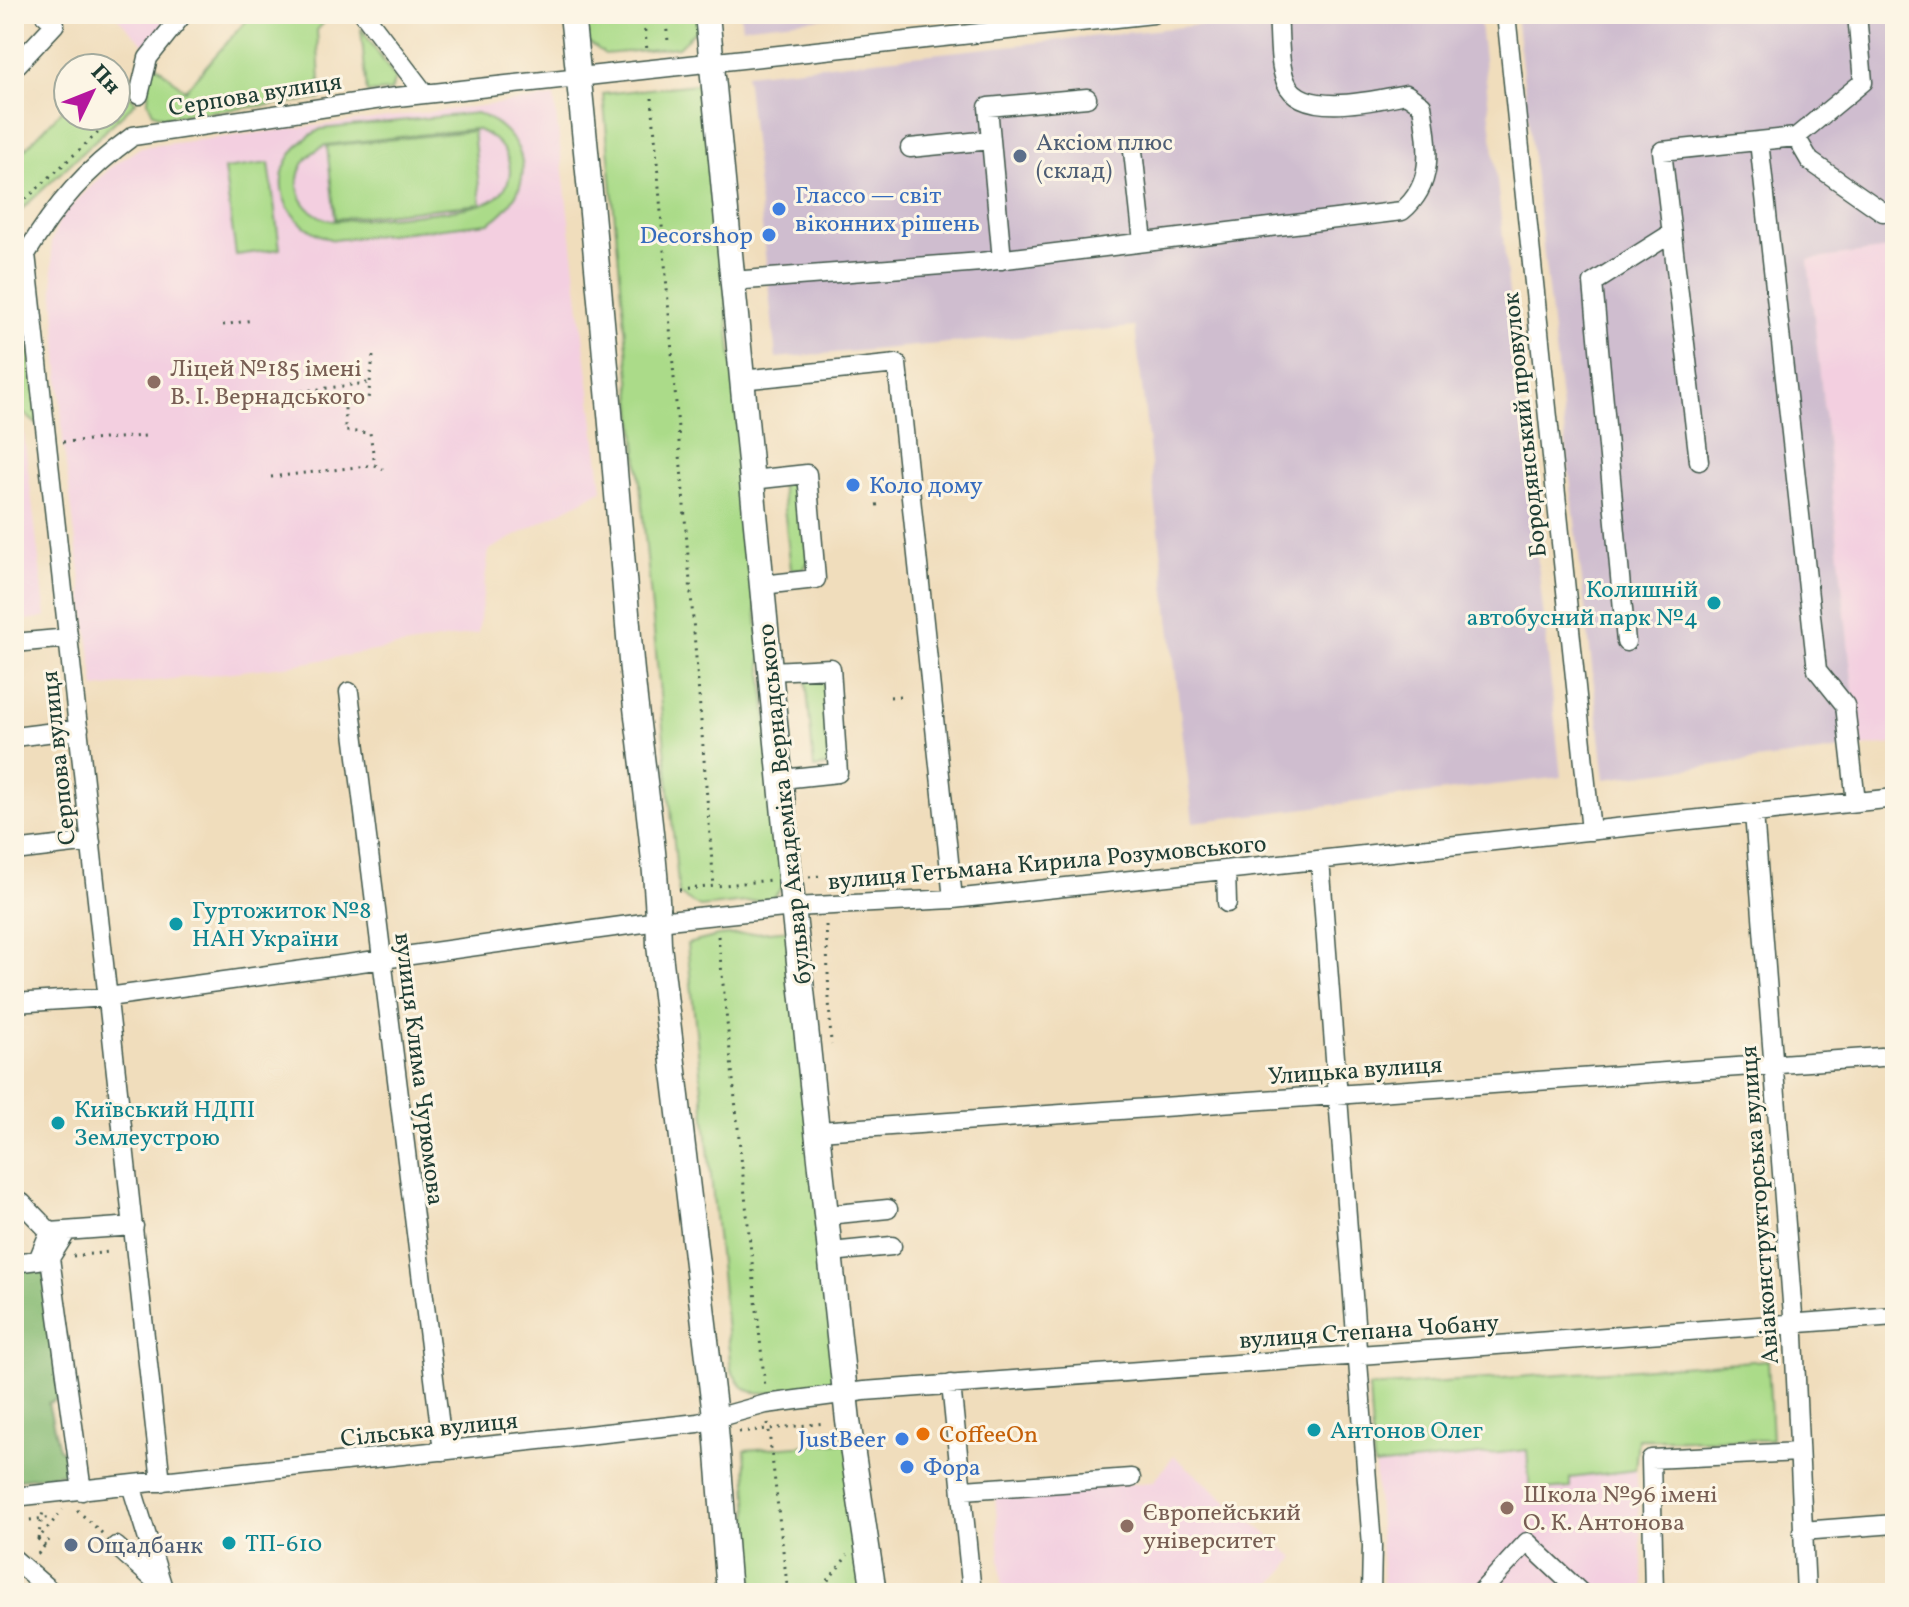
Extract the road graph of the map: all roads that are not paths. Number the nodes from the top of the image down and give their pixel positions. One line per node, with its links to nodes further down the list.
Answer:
1 (44, 14): 11 (street)
2 (183, 14): 14 (street)
3 (364, 14): 13 (street)
4 (572, 14): 12 (main road)
5 (707, 14): 10 (main road, бульвар Академіка Вернадського)
6 (1153, 14): 10 (street, Серпова вулиця)
7 (1278, 14): 23 (street)
8 (1506, 14): 42 (street, Бородянський провулок)
9 (1857, 14): 16 (street)
10 (713, 64): 12 (street, Серпова вулиця); 26 (main road, бульвар Академіка Вернадського)
11 (14, 68)
12 (579, 77): 13 (street, Серпова вулиця); 50 (main road)
13 (425, 94): 24 (street, Серпова вулиця)
14 (139, 95)
15 (1087, 98): 17 (street)
16 (1796, 137): 18 (street); 21 (street)
17 (991, 140): 19 (street); 25 (street)
18 (1759, 141): 22 (street); 40 (street)
19 (910, 148)
20 (1133, 151): 23 (street)
21 (1895, 210)
22 (1672, 233): 28 (street); 32 (street)
23 (1143, 242): 25 (street)
24 (20, 258): 31 (street, Серпова вулиця)
25 (1002, 260): 26 (street)
26 (732, 281): 27 (main road, бульвар Академіка Вернадського)
27 (741, 380): 29 (main road, бульвар Академіка Вернадського); 47 (street)
28 (1699, 461)
29 (752, 480): 30 (main road, бульвар Академіка Вернадського); 30 (street)
30 (762, 585): 34 (main road, бульвар Академіка Вернадського)
31 (69, 638): 33 (street); 36 (street, Серпова вулиця)
32 (1626, 642)
33 (14, 643)
34 (771, 671): 38 (main road, бульвар Академіка Вернадського); 38 (street)
35 (349, 692): 51 (street, вулиця Клима Чурюмова)
36 (79, 729): 37 (street); 43 (street, Серпова вулиця)
37 (14, 737)
38 (782, 779): 49 (main road, бульвар Академіка Вернадського)
39 (1895, 798): 40 (street, вулиця Гетьмана Кирила Розумовського)
40 (1856, 802): 41 (street, вулиця Гетьмана Кирила Розумовського)
41 (1754, 813): 42 (street, вулиця Гетьмана Кирила Розумовського); 55 (street, Авіаконструкторська вулиця)
42 (1591, 831): 45 (street, вулиця Гетьмана Кирила Розумовського)
43 (91, 842): 44 (street); 52 (street, Серпова вулиця)
44 (14, 851)
45 (1320, 860): 46 (street, вулиця Гетьмана Кирила Розумовського); 56 (street)
46 (1226, 870): 47 (street, вулиця Гетьмана Кирила Розумовського); 48 (street)
47 (953, 899): 49 (street, вулиця Гетьмана Кирила Розумовського)
48 (1227, 903)
49 (794, 907): 50 (street, вулиця Гетьмана Кирила Розумовського); 57 (main road, бульвар Академіка Вернадського)
50 (658, 921): 51 (street, вулиця Гетьмана Кирила Розумовського); 71 (main road)
51 (382, 959): 52 (street, вулиця Гетьмана Кирила Розумовського); 72 (street, вулиця Клима Чурюмова)
52 (108, 997): 53 (street, вулиця Гетьмана Кирила Розумовського); 61 (street, Серпова вулиця)
53 (14, 1003)
54 (1895, 1056): 55 (street, Улицька вулиця)
55 (1774, 1065): 56 (street, Улицька вулиця); 67 (street, Авіаконструкторська вулиця)
56 (1338, 1095): 57 (street, Улицька вулиця); 68 (street)
57 (819, 1131): 60 (main road, бульвар Академіка Вернадського)
58 (14, 1203): 62 (street)
59 (888, 1209): 60 (street)
60 (827, 1215): 64 (main road, бульвар Академіка Вернадського)
61 (134, 1226): 62 (street); 75 (street, Серпова вулиця)
62 (58, 1231): 65 (street); 78 (street)
63 (892, 1246): 64 (street)
64 (831, 1252): 70 (main road, бульвар Академіка Вернадського)
65 (14, 1263)
66 (1895, 1316): 67 (street, вулиця Степана Чобану)
67 (1793, 1321): 68 (street, вулиця Степана Чобану); 73 (street, Авіаконструкторська вулиця)
68 (1358, 1358): 69 (street, вулиця Степана Чобану); 89 (street)
69 (951, 1384): 70 (street, вулиця Степана Чобану); 77 (street)
70 (846, 1394): 71 (street, Сільська вулиця); 87 (main road, бульвар Академіка Вернадського)
71 (715, 1416): 72 (street, Сільська вулиця); 86 (main road)
72 (443, 1451): 75 (street, Сільська вулиця)
73 (1799, 1452): 81 (street, Авіаконструкторська вулиця); 92 (street)
74 (1131, 1478): 77 (street)
75 (161, 1482): 76 (street, Сільська вулиця)
76 (131, 1485): 78 (street, Сільська вулиця); 84 (street)
77 (964, 1490): 88 (street)
78 (82, 1491): 79 (street, Сільська вулиця)
79 (14, 1497)
80 (1895, 1524): 81 (street)
81 (1802, 1531): 93 (street, Авіаконструкторська вулиця)
82 (116, 1546): 84 (street)
83 (14, 1559): 85 (street)
84 (166, 1590)
85 (53, 1593)
86 (729, 1593)
87 (874, 1593)
88 (972, 1593)
89 (1371, 1593)
90 (1480, 1593): 91 (street)
91 (1581, 1593)
92 (1654, 1593)
93 (1806, 1593)

